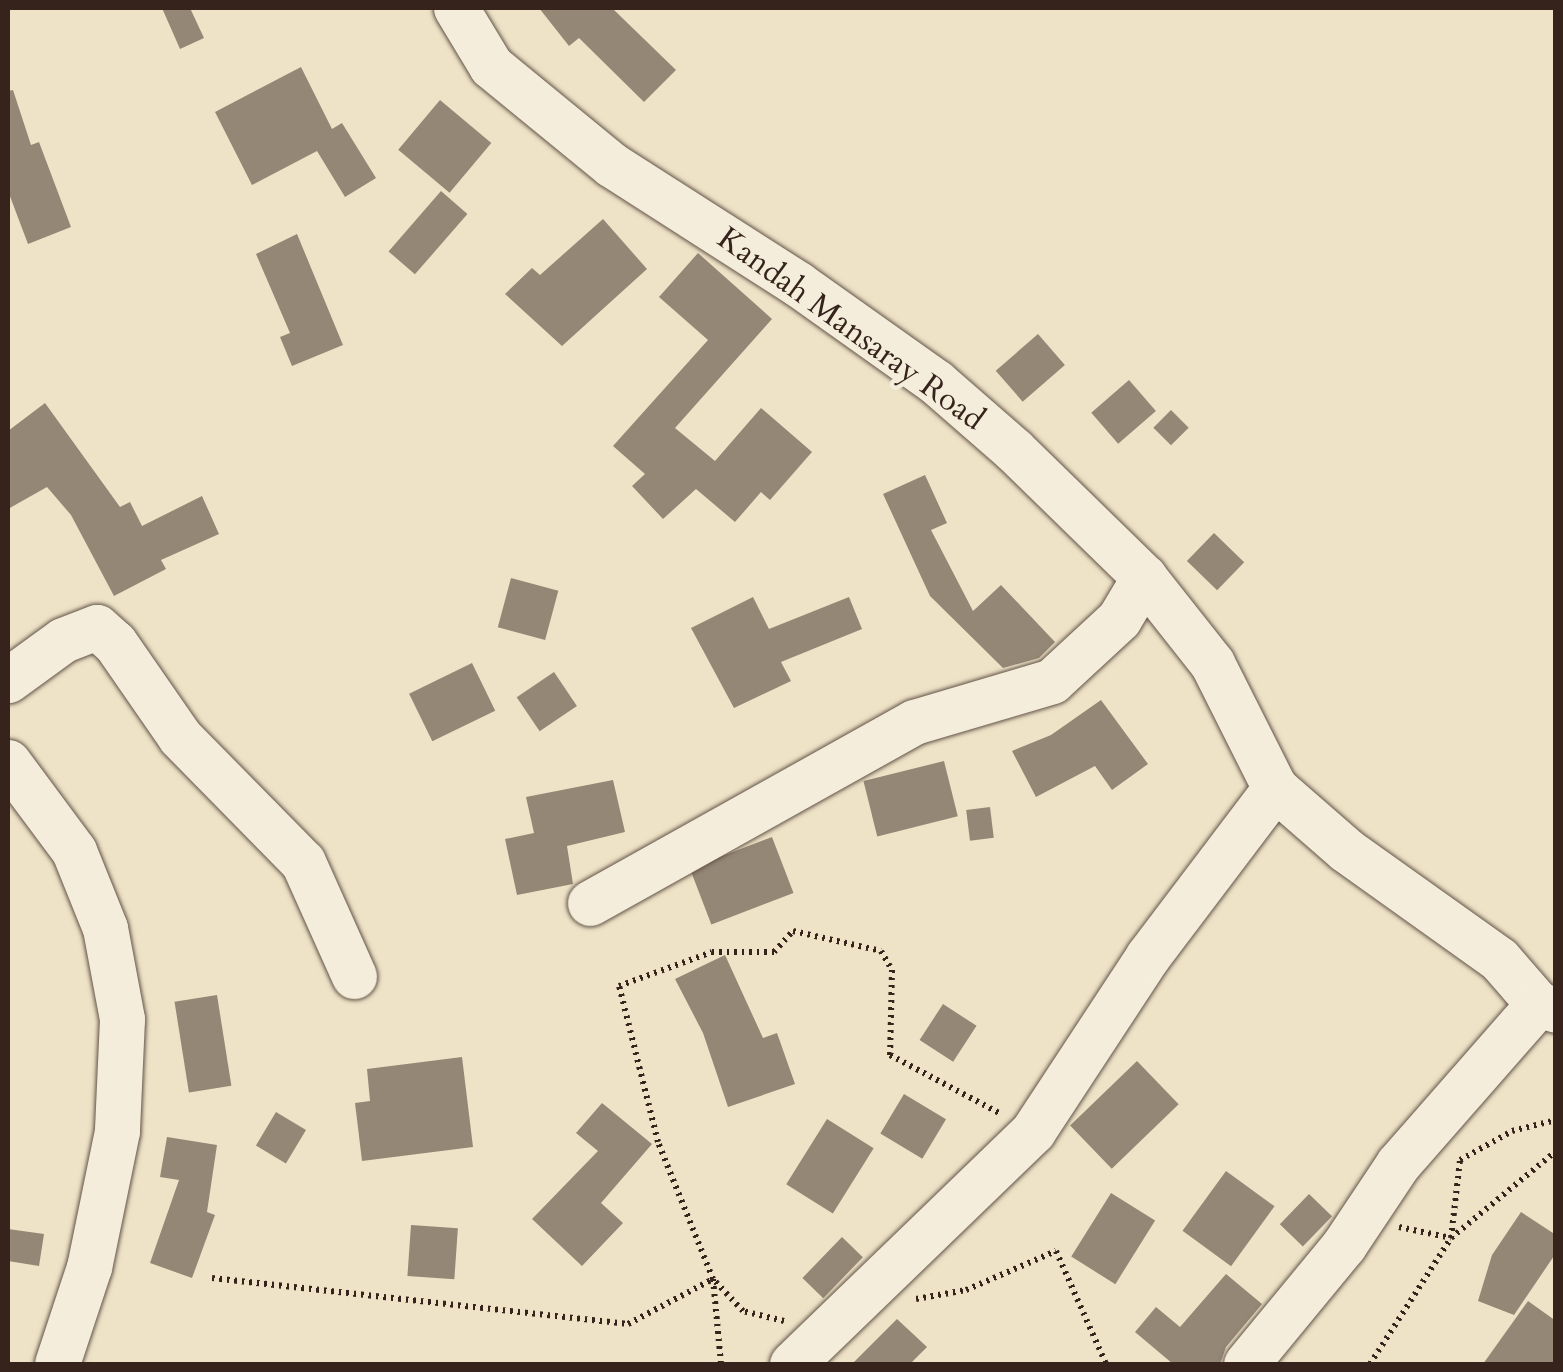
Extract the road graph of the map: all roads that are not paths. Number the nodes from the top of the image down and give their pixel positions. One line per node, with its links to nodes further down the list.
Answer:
1 (456, 8): 2 (street, Kandah Mansaray Road)
2 (1144, 577): 5 (street, Kandah Mansaray Road); 6 (street)
3 (8, 680): 7 (street)
4 (8, 762): 9 (street)
5 (1276, 788): 8 (street, Kandah Mansaray Road); 10 (street)
6 (590, 903)
7 (354, 976)
8 (1547, 1007): 11 (street)
9 (56, 1364)
10 (792, 1364)
11 (1246, 1364)

